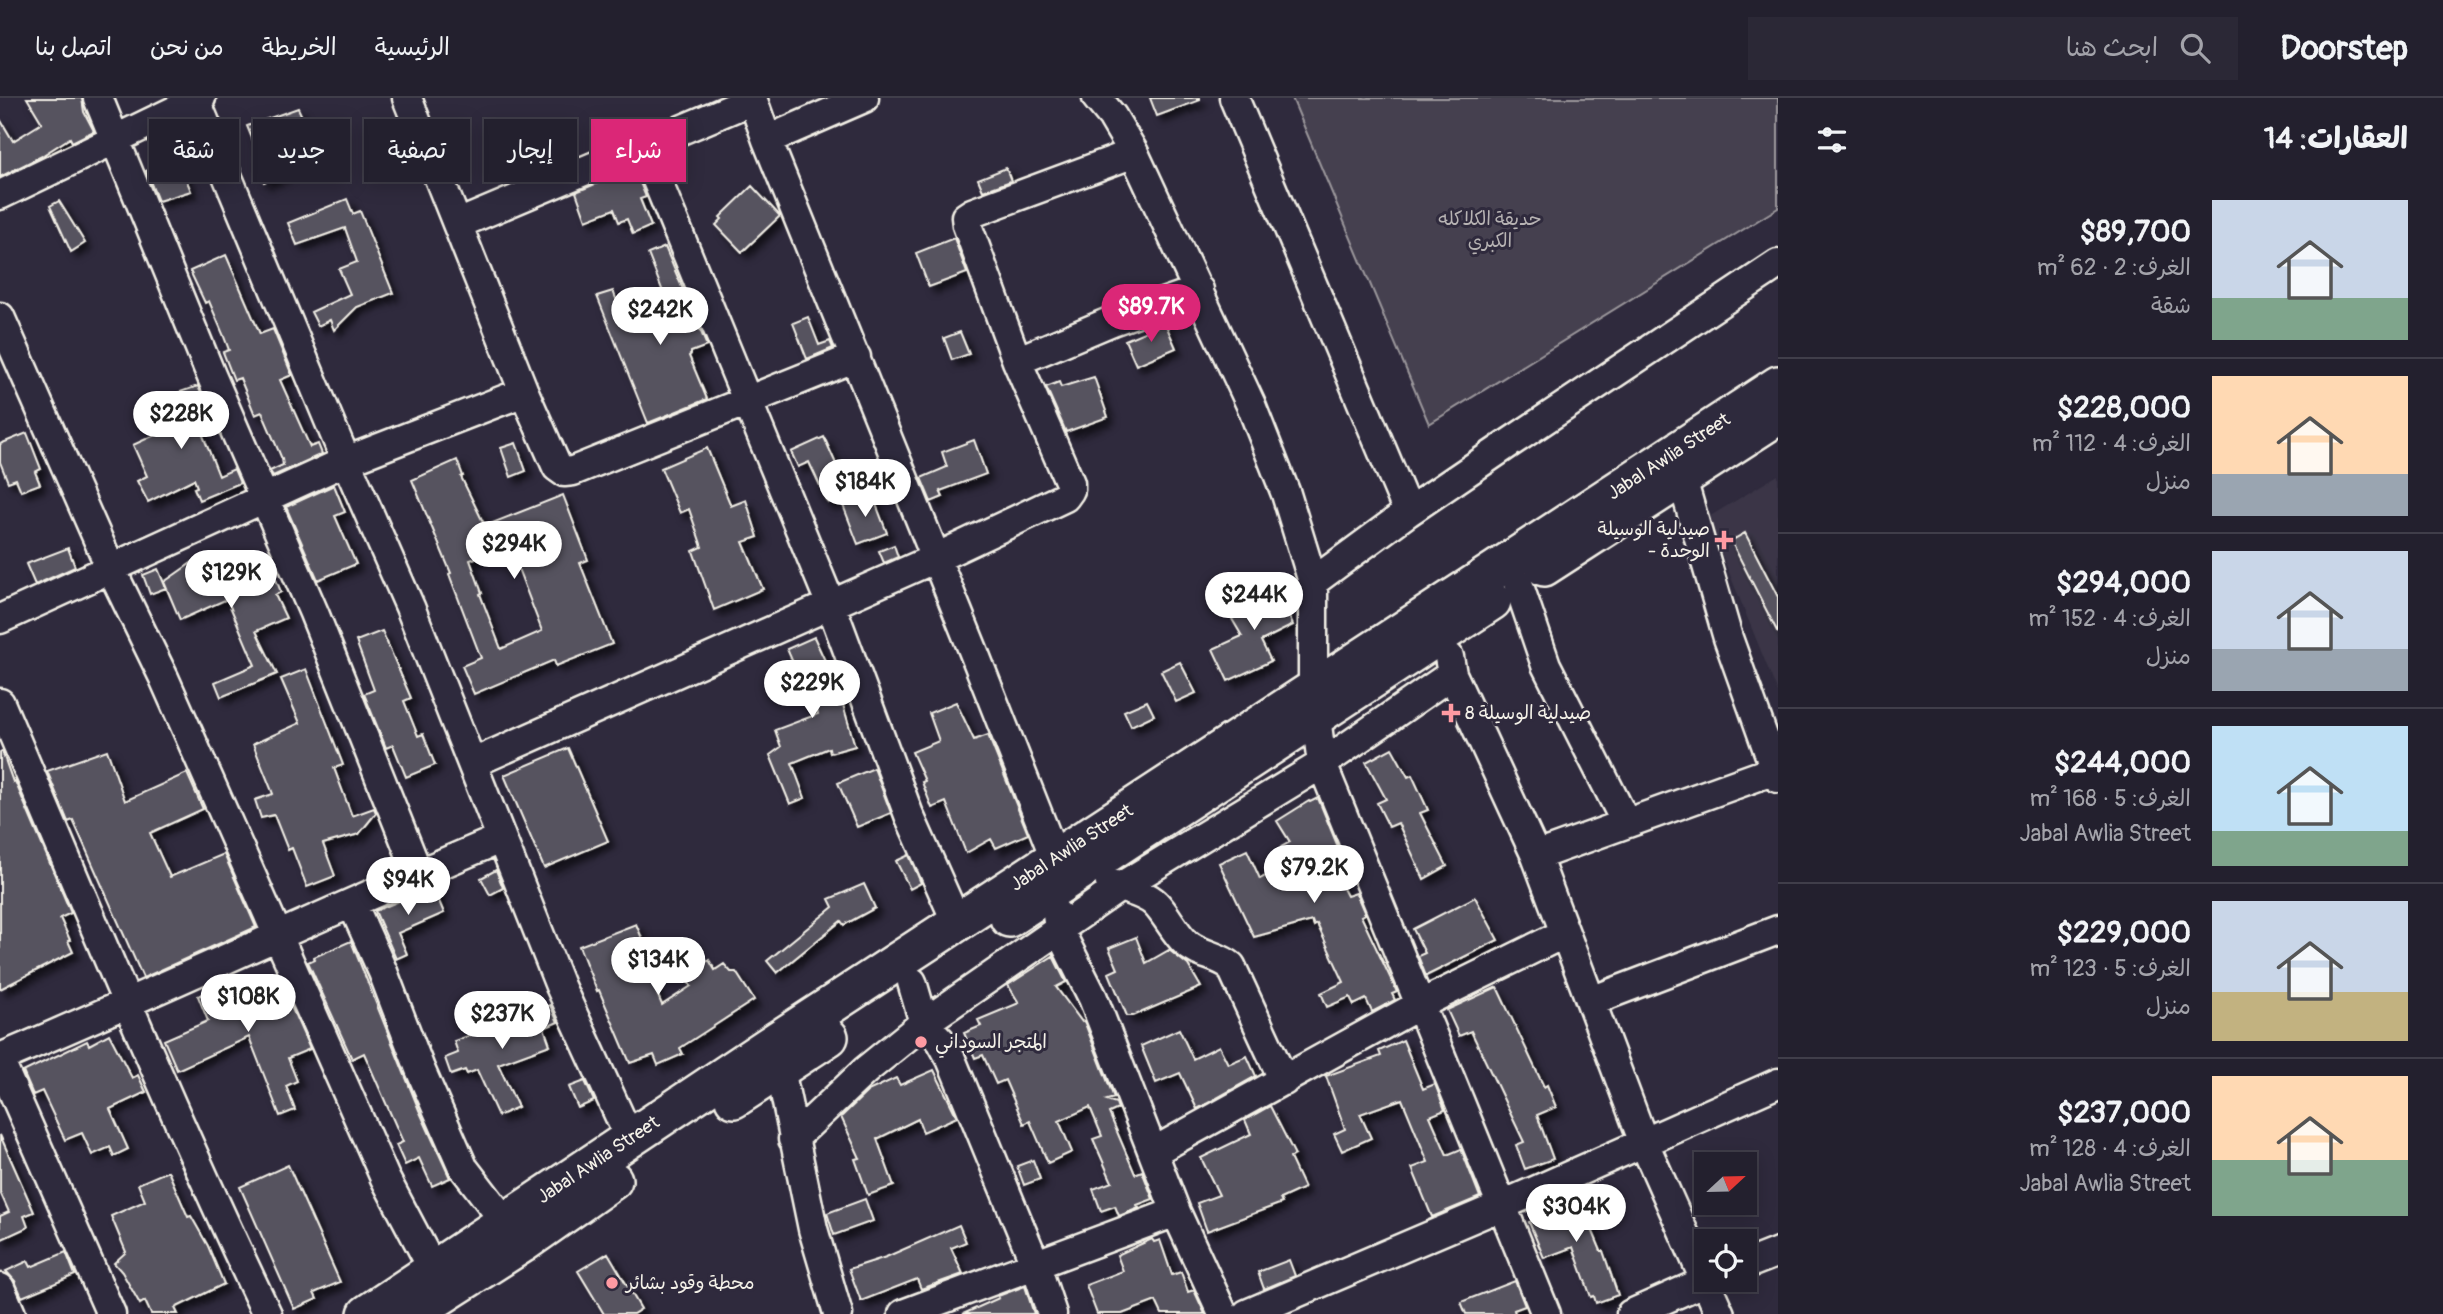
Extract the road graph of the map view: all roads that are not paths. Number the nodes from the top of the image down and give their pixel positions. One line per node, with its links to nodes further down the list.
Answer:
1 (98, 98): 9 (street)
2 (407, 98): 15 (street)
3 (864, 98): 10 (street)
4 (1097, 98): 11 (street)
5 (1234, 98): 28 (street)
6 (198, 99): 9 (street); 25 (street)
7 (752, 99): 8 (street); 10 (street)
8 (686, 127)
9 (117, 139): 14 (street); 27 (street)
10 (767, 140): 19 (street)
11 (1134, 153): 17 (street); 20 (street)
12 (591, 168): 15 (street)
13 (658, 182): 23 (street)
14 (0, 195)
15 (458, 224): 22 (street)
16 (1778, 264): 28 (street)
17 (1199, 290): 20 (street); 31 (street)
18 (0, 317): 30 (street)
19 (856, 357): 23 (street); 29 (street)
20 (1017, 361): 29 (street)
21 (1778, 385): 37 (main road, Jabal Awlia Street)
22 (524, 392): 23 (street); 25 (street)
23 (747, 400): 33 (street)
24 (1778, 416): 26 (main road, Jabal Awlia Street)
25 (346, 461): 27 (street); 39 (street)
26 (1682, 480): 32 (main road, Jabal Awlia Street); 41 (street)
27 (264, 497): 30 (street); 46 (street)
28 (1408, 512): 31 (street)
29 (936, 558): 33 (street); 47 (street)
30 (111, 569): 34 (street); 53 (street)
31 (1313, 582): 37 (street)
32 (1518, 583): 35 (main road, Jabal Awlia Street); 42 (street)
33 (831, 605): 39 (street); 49 (street)
34 (0, 619)
35 (1446, 633): 36 (street); 37 (main road, Jabal Awlia Street)
36 (1452, 674): 40 (street); 44 (street)
37 (1314, 702): 40 (street); 45 (main road, Jabal Awlia Street); 47 (main road, Jabal Awlia Street)
38 (0, 703): 56 (street)
39 (473, 763): 43 (street)
40 (1322, 764): 45 (street); 57 (street)
41 (1777, 774): 42 (street)
42 (1626, 823): 44 (street)
43 (500, 839): 46 (street); 63 (street)
44 (1536, 856): 52 (street)
45 (1113, 872): 47 (main road, Jabal Awlia Street); 50 (street); 61 (street)
46 (418, 873): 48 (street)
47 (1054, 874): 49 (main road, Jabal Awlia Street); 50 (street); 54 (main road, Jabal Awlia Street)
48 (352, 903): 53 (street); 69 (street)
49 (957, 923): 59 (main road, Jabal Awlia Street)
50 (1059, 930): 58 (street); 66 (street)
51 (1778, 930): 55 (street)
52 (1565, 933): 55 (street); 57 (street)
53 (279, 936): 56 (street); 74 (street)
54 (912, 982): 58 (street); 59 (main road, Jabal Awlia Street)
55 (1591, 1001): 65 (street)
56 (129, 1004): 60 (street); 81 (street)
57 (1421, 1004): 61 (street); 67 (street)
58 (924, 1023): 64 (street); 73 (street)
59 (773, 1058): 63 (main road, Jabal Awlia Street); 64 (street); 69 (main road, Jabal Awlia Street)
60 (0, 1060): 80 (street)
61 (1284, 1081): 66 (street)
62 (1778, 1083): 65 (street)
63 (630, 1139): 69 (main road, Jabal Awlia Street)
64 (793, 1139): 84 (street)
65 (1644, 1143): 67 (street); 70 (street)
66 (1153, 1152): 68 (street)
67 (1503, 1205): 87 (street); 88 (street)
68 (1175, 1212): 73 (street); 86 (street)
69 (514, 1232): 74 (main road, Jabal Awlia Street); 83 (main road, Jabal Awlia Street)
70 (1694, 1250)
71 (1778, 1252): 72 (street)
72 (1757, 1260)
73 (1036, 1266): 78 (street); 85 (street)
74 (433, 1269): 82 (main road, Jabal Awlia Street)
75 (1694, 1286): 89 (street)
76 (0, 1289): 79 (street)
77 (1712, 1292): 90 (street)
78 (908, 1313)
79 (11, 1314)
80 (111, 1314)
81 (267, 1314)
82 (367, 1314)
83 (413, 1314)
84 (838, 1314)
85 (1052, 1314)
86 (1223, 1314)
87 (1247, 1314)
88 (1546, 1314)
89 (1631, 1314)
90 (1720, 1314)

